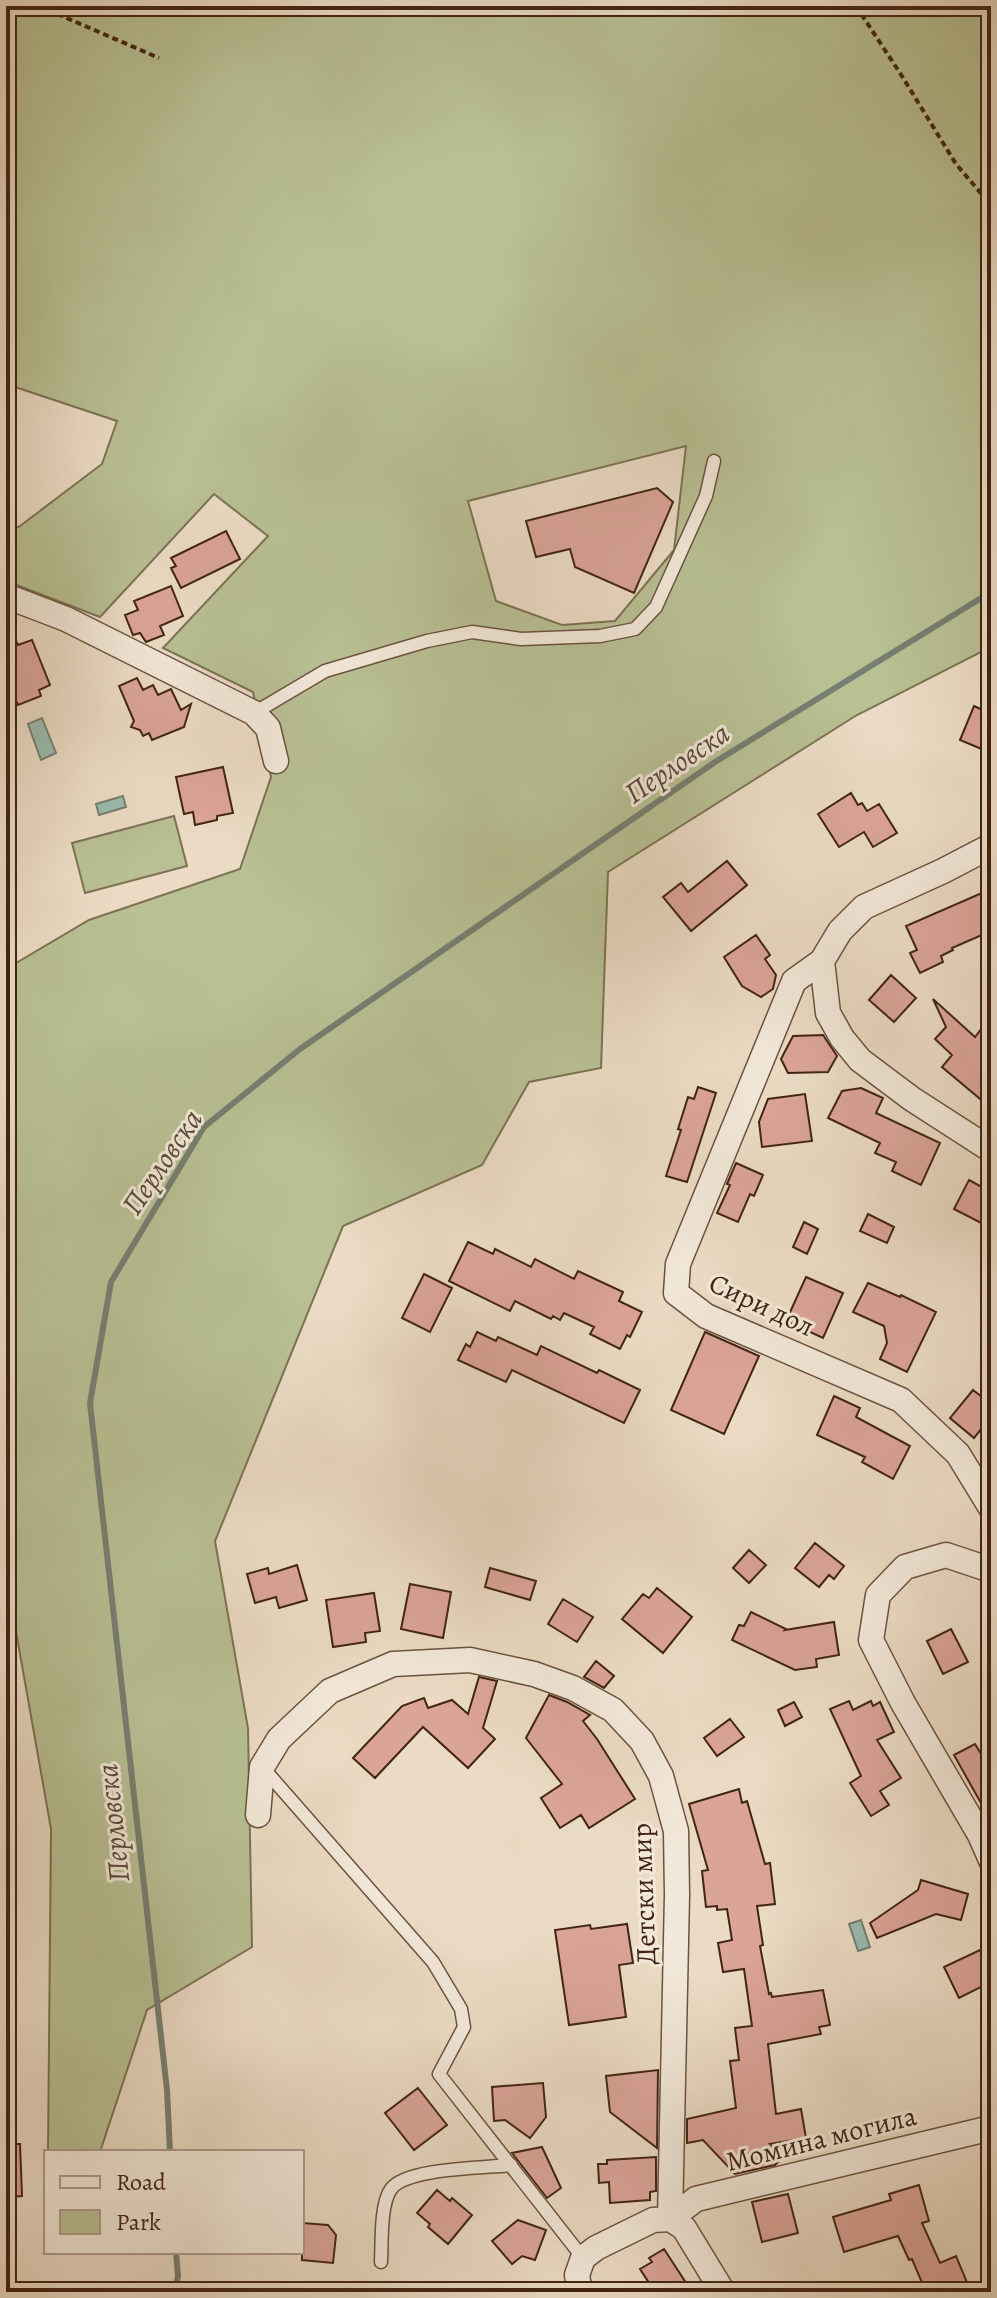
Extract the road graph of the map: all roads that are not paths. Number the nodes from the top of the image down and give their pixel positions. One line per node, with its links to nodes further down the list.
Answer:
1 (714, 461): 3 (lane)
2 (6, 596): 3 (street)
3 (254, 713): 4 (street)
4 (276, 761)
5 (991, 846): 6 (street)
6 (822, 961): 7 (street); 8 (street, Сири дол)
7 (991, 1150)
8 (991, 1508)
9 (991, 1570): 12 (street)
10 (262, 1767): 11 (street, Детски мир); 14 (lane); 15 (street, Детски мир)
11 (258, 1815)
12 (991, 1860)
13 (991, 2128): 15 (street, Момина могила)
14 (511, 2165): 16 (lane); 17 (lane)
15 (670, 2219): 16 (street); 19 (street)
16 (583, 2258): 18 (street)
17 (381, 2262)
18 (580, 2292)
19 (723, 2292)

